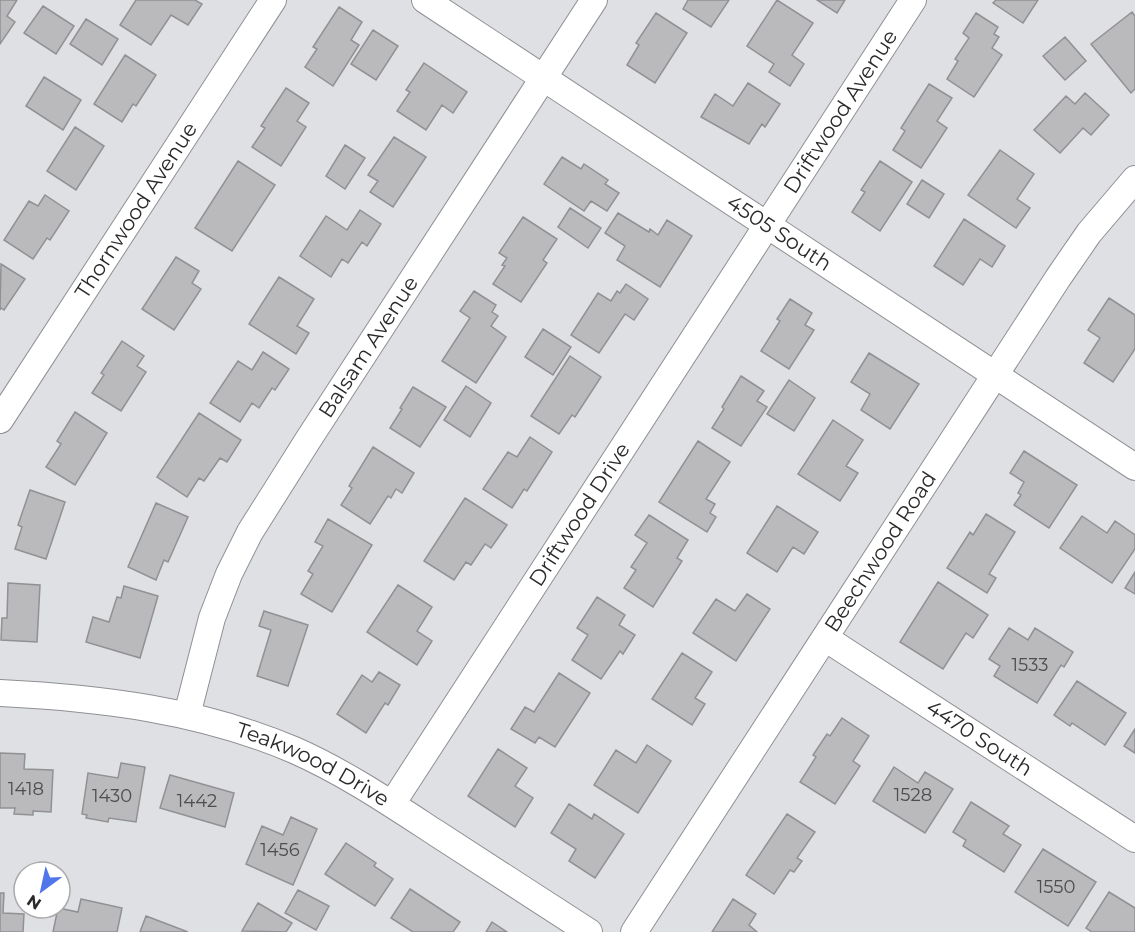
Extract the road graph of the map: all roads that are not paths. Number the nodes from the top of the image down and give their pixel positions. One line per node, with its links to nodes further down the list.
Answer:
1 (273, 0): 9 (street, Thornwood Avenue)
2 (425, 0): 5 (street, 4505 South)
3 (594, 0): 5 (street, Balsam Avenue)
4 (913, 0): 7 (street, Driftwood Avenue)
5 (544, 78): 7 (street, 4505 South); 13 (street, Balsam Avenue)
6 (1135, 180): 8 (street, Beechwood Road)
7 (768, 224): 8 (street, 4505 South); 14 (street, Driftwood Drive)
8 (995, 375): 10 (street, 4505 South); 11 (street, Beechwood Road)
9 (0, 420)
10 (1135, 467)
11 (825, 638): 15 (street, 4470 South); 17 (street, Beechwood Road)
12 (0, 693): 13 (street, Teakwood Drive)
13 (187, 715): 14 (street, Teakwood Drive)
14 (392, 804): 16 (street, Teakwood Drive)
15 (1135, 839)
16 (589, 932)
17 (634, 932)

